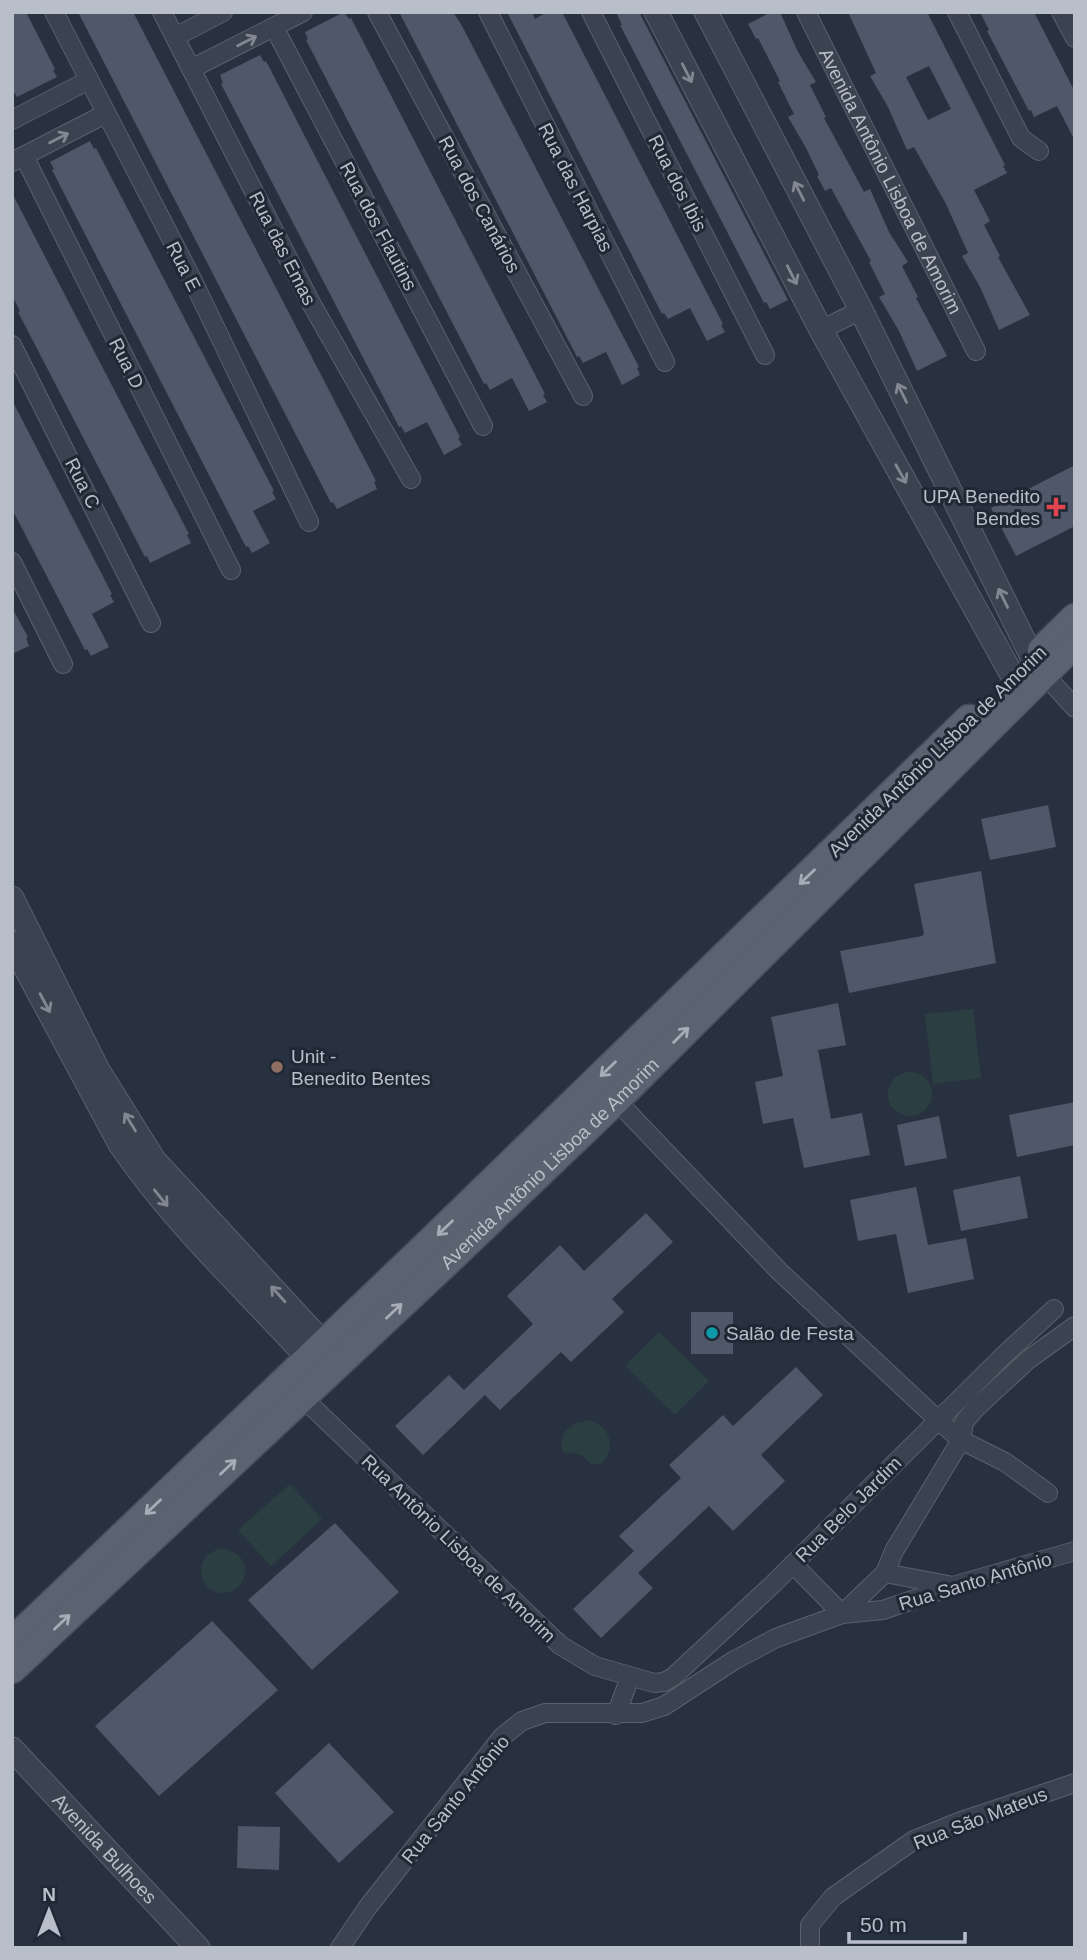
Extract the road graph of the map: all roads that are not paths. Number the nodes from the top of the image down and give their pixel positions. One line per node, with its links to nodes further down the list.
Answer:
1 (54, 12): 17 (street, Rua E)
2 (162, 12): 14 (street, Rua das Emas)
3 (223, 12): 14 (street)
4 (303, 12): 13 (street)
5 (377, 12): 28 (street, Rua dos Canários)
6 (488, 12): 27 (street, Rua das Harpias)
7 (591, 12): 26 (street, Rua dos Ibis)
8 (656, 12): 23 (street, one-way to 23)
9 (706, 12): 22 (street, one-way to 9)
10 (806, 12): 25 (street, Avenida Antônio Lisboa de Amorim)
11 (957, 12): 20 (street)
12 (1061, 12): 15 (street)
13 (274, 27): 16 (street, one-way to 13); 29 (street, Rua dos Flautins)
14 (175, 37): 16 (street, Rua das Emas)
15 (1075, 38)
16 (191, 69): 30 (street, Rua das Emas)
17 (89, 80): 18 (street, Rua E); 19 (street)
18 (105, 114): 21 (street, Rua D, one-way to 18); 31 (street, Rua E)
19 (12, 120)
20 (1039, 151)
21 (18, 159): 33 (street, Rua D)
22 (861, 310): 23 (street); 38 (street, one-way to 22)
23 (821, 330): 38 (street, one-way to 38)
24 (12, 345): 35 (street, Rua C)
25 (976, 351)
26 (765, 355)
27 (664, 362)
28 (583, 396)
29 (483, 426)
30 (411, 479)
31 (309, 522)
32 (12, 562): 37 (street)
33 (231, 570)
34 (1075, 618): 38 (main road, Avenida Antônio Lisboa de Amorim)
35 (151, 623)
36 (1075, 643): 38 (main road, Avenida Antônio Lisboa de Amorim)
37 (63, 664)
38 (1028, 675): 39 (street); 43 (main road, Avenida Antônio Lisboa de Amorim, one-way to 38); 46 (main road, Avenida Antônio Lisboa de Amorim, one-way to 46)
39 (1075, 708)
40 (12, 898): 42 (street)
41 (12, 943): 42 (street, one-way to 42)
42 (76, 1044): 46 (street)
43 (616, 1100): 46 (main road, Avenida Antônio Lisboa de Amorim, one-way to 43); 48 (street)
44 (1054, 1309): 48 (street, Rua Belo Jardim)
45 (1075, 1325): 49 (street)
46 (324, 1360): 47 (main road, Avenida Antônio Lisboa de Amorim); 56 (main road, Avenida Antônio Lisboa de Amorim, one-way to 56)
47 (302, 1397): 57 (main road, Avenida Antônio Lisboa de Amorim, one-way to 47); 58 (street, Rua Antônio Lisboa de Amorim)
48 (938, 1420): 49 (street); 52 (street, Rua Belo Jardim)
49 (961, 1440): 50 (street); 53 (street)
50 (1048, 1493)
51 (1075, 1551): 54 (street, Rua Santo Antônio)
52 (793, 1564): 55 (street); 58 (street, Rua Belo Jardim)
53 (885, 1573): 54 (street); 55 (street)
54 (953, 1586): 55 (street, Rua Santo Antônio)
55 (842, 1614): 59 (street, Rua Santo Antônio)
56 (12, 1642)
57 (12, 1669)
58 (630, 1676): 59 (street)
59 (616, 1715): 63 (street, Rua Santo Antônio)
60 (12, 1749): 62 (street, Avenida Bulhoes)
61 (1075, 1783): 64 (street, Rua São Mateus)
62 (198, 1948)
63 (340, 1948)
64 (810, 1948)

